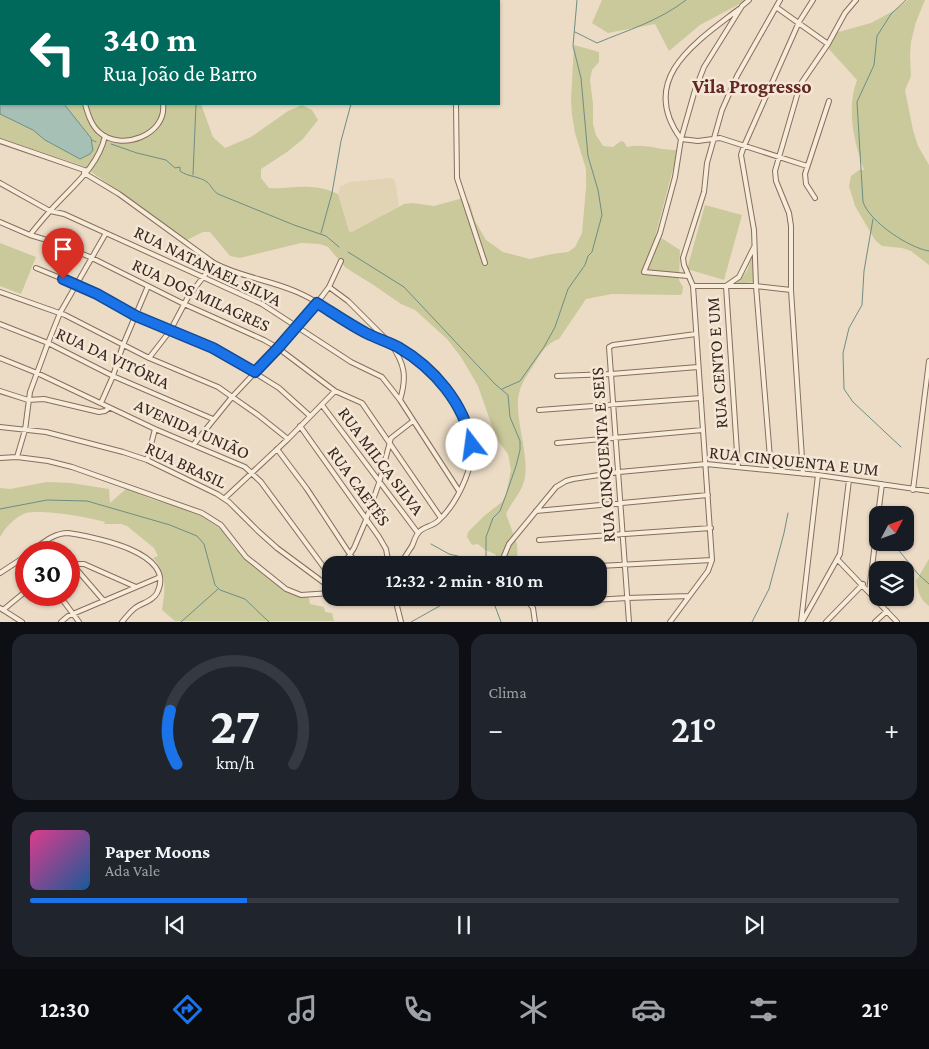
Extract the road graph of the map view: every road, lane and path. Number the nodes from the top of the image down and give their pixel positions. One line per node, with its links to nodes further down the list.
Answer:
1 (749, 0): 5 (street)
2 (780, 0): 6 (street)
3 (813, 0): 7 (street)
4 (856, 0): 8 (street)
5 (742, 6): 14 (street); 14 (street)
6 (776, 7): 7 (street); 15 (street)
7 (798, 22): 8 (street); 17 (street)
8 (828, 44): 18 (street)
9 (829, 101): 19 (street)
10 (85, 105): 13 (street)
11 (162, 105): 13 (street)
12 (456, 105): 31 (street)
13 (105, 136): 20 (street)
14 (681, 139): 15 (street); 33 (street)
15 (714, 139): 17 (street); 33 (street)
16 (0, 141): 20 (street)
17 (744, 146): 18 (street); 27 (street)
18 (778, 157): 19 (street); 41 (street)
19 (807, 166): 22 (street)
20 (86, 172): 23 (street); 30 (street)
21 (0, 184): 23 (street, RUA NATANAEL SILVA)
22 (815, 198)
23 (50, 211): 25 (street, RUA NATANAEL SILVA); 26 (street)
24 (0, 222): 26 (street, RUA DOS MILAGRES)
25 (106, 233): 28 (street); 34 (street, RUA NATANAEL SILVA)
26 (30, 236): 28 (street, RUA DOS MILAGRES)
27 (755, 244): 38 (street); 39 (street)
28 (92, 258): 35 (street); 36 (street, RUA DOS MILAGRES)
29 (341, 261): 40 (street)
30 (214, 263): 34 (street); 43 (street)
31 (485, 263)
32 (36, 268): 35 (street)
33 (688, 276): 37 (street)
34 (203, 277): 44 (street); 48 (street, RUA NATANAEL SILVA)
35 (76, 285): 45 (street); 46 (street)
36 (148, 286): 44 (street, RUA DOS MILAGRES); 46 (street)
37 (693, 286): 38 (street); 50 (street)
38 (726, 286): 39 (street); 93 (street, RUA CENTO E UM)
39 (756, 286): 41 (street); 94 (street)
40 (329, 287): 43 (street); 52 (street)
41 (791, 290): 97 (street)
42 (0, 292): 45 (street)
43 (317, 303): 48 (street); 52 (street)
44 (184, 304): 49 (street); 54 (street, RUA DOS MILAGRES)
45 (60, 313): 51 (street); 53 (street)
46 (136, 316): 49 (street); 53 (street)
47 (0, 324): 51 (street, RUA DA VITÓRIA)
48 (298, 326): 54 (street); 69 (street, RUA NATANAEL SILVA)
49 (170, 331): 56 (street); 60 (street)
50 (696, 334): 58 (street); 61 (street, RUA CINQUENTA E SEIS)
51 (48, 343): 59 (street); 62 (street, RUA DA VITÓRIA)
52 (391, 344): 69 (street); 103 (street)
53 (123, 345): 56 (street); 62 (street)
54 (278, 348): 60 (street); 65 (street, RUA DOS MILAGRES)
55 (0, 358): 59 (street, AVENIDA UNIÃO)
56 (149, 358): 66 (street)
57 (929, 361): 102 (street)
58 (698, 366): 61 (street); 67 (street)
59 (37, 372): 68 (street); 70 (street, AVENIDA UNIÃO)
60 (255, 372): 66 (street); 75 (street)
61 (611, 374): 63 (street); 72 (street, RUA CINQUENTA E SEIS)
62 (113, 376): 70 (street); 76 (street, RUA DA VITÓRIA)
63 (557, 376)
64 (0, 391): 68 (street)
65 (335, 391): 71 (street); 85 (street, RUA DOS MILAGRES)
66 (232, 397): 76 (street); 84 (street)
67 (701, 398): 72 (street); 82 (street)
68 (28, 400): 73 (street); 81 (street)
69 (400, 400): 77 (street, RUA NATANAEL SILVA)
70 (101, 403): 73 (street, AVENIDA UNIÃO)
71 (322, 405): 75 (street); 100 (street, RUA MILCA SILVA)
72 (614, 405): 74 (street); 83 (street, RUA CINQUENTA E SEIS)
73 (109, 408): 80 (street, AVENIDA UNIÃO)
74 (539, 410)
75 (310, 416): 78 (street)
76 (213, 419): 87 (street)
77 (413, 421): 85 (street); 103 (street, RUA NATANAEL SILVA)
78 (300, 426): 84 (street); 111 (street, RUA CAETÉS)
79 (0, 427): 81 (street, RUA BRASIL)
80 (155, 429): 87 (street, AVENIDA UNIÃO); 91 (street)
81 (25, 430): 90 (street); 91 (street, RUA BRASIL)
82 (703, 430): 83 (street); 92 (street)
83 (616, 438): 86 (street); 96 (street, RUA CINQUENTA E SEIS)
84 (288, 439): 88 (street)
85 (390, 442): 100 (street); 110 (street, RUA DOS MILAGRES)
86 (557, 443)
87 (194, 444): 95 (street, AVENIDA UNIÃO)
88 (277, 449): 95 (street); 117 (street)
89 (0, 458): 90 (street)
90 (17, 458): 135 (street)
91 (147, 460): 106 (street, RUA BRASIL)
92 (706, 464): 93 (street, RUA CINQUENTA E UM); 96 (street, RUA CINQUENTA E UM); 105 (street)
93 (738, 467): 94 (street, RUA CINQUENTA E UM)
94 (771, 470): 97 (street, RUA CINQUENTA E UM)
95 (252, 471): 106 (street); 123 (street, AVENIDA UNIÃO)
96 (619, 472): 107 (street, RUA CINQUENTA E SEIS); 109 (street, RUA CINQUENTA E UM)
97 (803, 474): 98 (street, RUA CINQUENTA E UM)
98 (818, 475): 99 (street, RUA CINQUENTA E UM); 156 (street)
99 (850, 480): 101 (street, RUA CINQUENTA E UM); 122 (street)
100 (380, 483): 111 (street); 113 (street, RUA MILCA SILVA)
101 (882, 484): 102 (street, RUA CINQUENTA E UM); 108 (street)
102 (914, 490): 104 (street, RUA CINQUENTA E UM)
103 (459, 491): 110 (street)
104 (929, 491)
105 (708, 494): 107 (street); 112 (street)
106 (225, 498): 131 (street, RUA BRASIL)
107 (621, 504): 109 (street); 114 (street, RUA CINQUENTA E SEIS)
108 (879, 506)
109 (536, 511): 120 (street, RUA CINQUENTA E UM)
110 (441, 518): 113 (street)
111 (366, 520): 117 (street); 118 (street, RUA CAETÉS)
112 (711, 528): 114 (street); 121 (street)
113 (418, 533): 119 (street)
114 (622, 533): 115 (street); 126 (street, RUA CINQUENTA E SEIS)
115 (539, 540)
116 (45, 541): 130 (street)
117 (351, 555)
118 (387, 556)
119 (406, 556)
120 (504, 556)
121 (712, 560): 126 (street); 136 (street)
122 (838, 560): 132 (street); 156 (street)
123 (322, 561)
124 (15, 563): 128 (street)
125 (80, 564): 133 (street)
126 (625, 565): 127 (street); 137 (street, RUA CINQUENTA E SEIS)
127 (607, 566)
128 (0, 573)
129 (80, 575): 140 (street)
130 (160, 576): 133 (street); 151 (street)
131 (322, 581)
132 (863, 584): 134 (street); 157 (street)
133 (136, 587): 140 (street)
134 (869, 591)
135 (322, 594)
136 (689, 596): 137 (street); 155 (street)
137 (627, 598): 139 (street); 154 (street, RUA CINQUENTA E SEIS)
138 (15, 599): 145 (street)
139 (607, 599)
140 (104, 601): 147 (street)
141 (68, 606): 147 (street)
142 (398, 606): 152 (street)
143 (531, 606): 153 (street)
144 (882, 606): 146 (street)
145 (2, 609): 148 (street)
146 (887, 611): 158 (street); 159 (street)
147 (74, 614): 149 (street); 150 (street)
148 (20, 621)
149 (61, 622)
150 (79, 622)
151 (122, 622)
152 (401, 622)
153 (535, 622)
154 (629, 622)
155 (670, 622)
156 (802, 622)
157 (826, 622)
158 (875, 622)
159 (897, 622)

